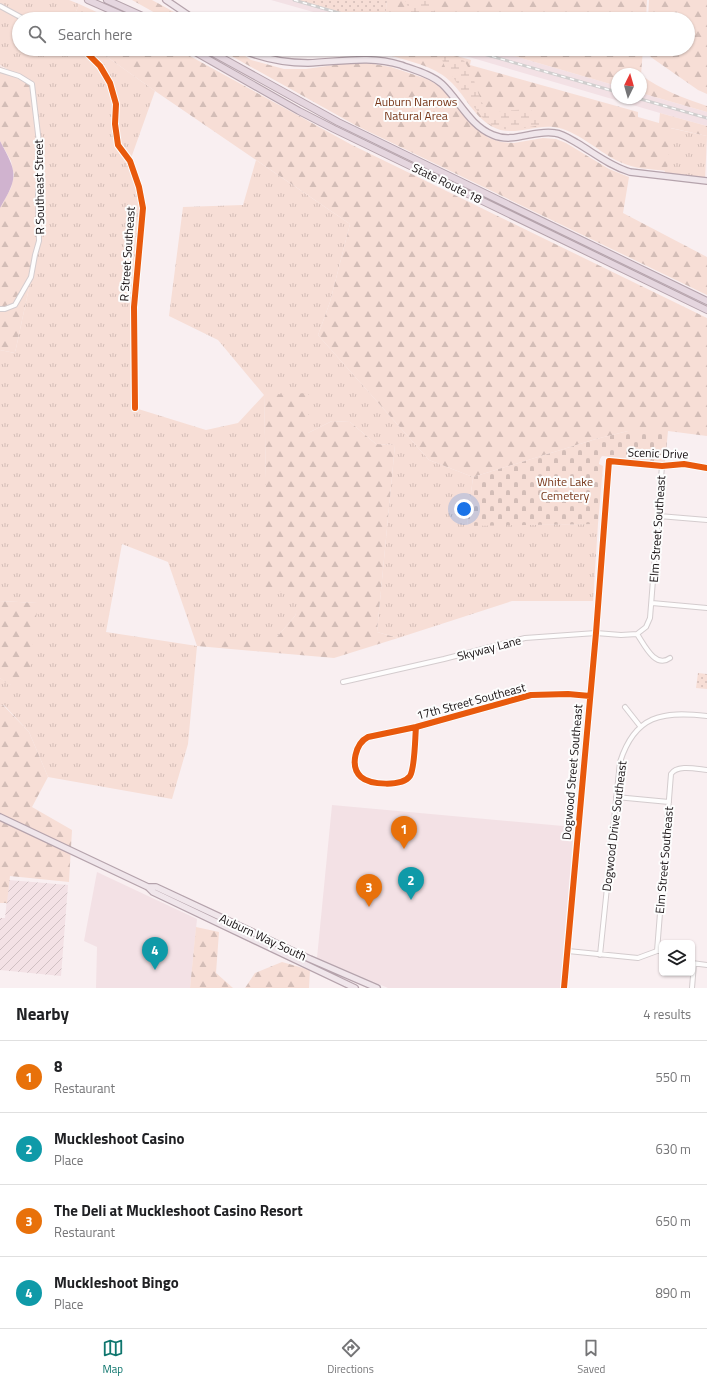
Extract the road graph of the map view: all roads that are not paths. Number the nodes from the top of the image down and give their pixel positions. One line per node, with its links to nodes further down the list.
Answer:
1 (88, 0): 6 (highway)
2 (107, 0): 7 (highway)
3 (166, 0): 8 (main road)
4 (0, 6): 5 (street)
5 (12, 12)
6 (115, 12)
7 (134, 12)
8 (184, 12)
9 (90, 56): 18 (street, R Street Southeast)
10 (202, 56): 17 (highway, State Route 18)
11 (218, 56): 15 (highway, State Route 18)
12 (262, 56): 14 (main road)
13 (0, 70): 16 (street, R Southeast Street)
14 (707, 181)
15 (707, 301)
16 (0, 309)
17 (707, 310)
18 (135, 408)
19 (609, 461): 20 (street, Scenic Drive); 26 (street, Dogwood Street Southeast)
20 (662, 466): 21 (street, Scenic Drive); 22 (street, Elm Street Southeast)
21 (707, 468)
22 (659, 516): 23 (street); 24 (street, Elm Street Southeast)
23 (707, 520)
24 (652, 603): 25 (street); 27 (street, Elm Street Southeast)
25 (707, 608)
26 (596, 633): 27 (street, Skyway Lane); 29 (street, Skyway Lane); 30 (street, Dogwood Street Southeast)
27 (637, 634): 28 (street)
28 (670, 658)
29 (343, 682)
30 (590, 696): 34 (street, 17th Street Southeast); 40 (street, Dogwood Street Southeast)
31 (625, 707): 33 (street)
32 (707, 716): 33 (street)
33 (640, 726): 36 (street, Dogwood Drive Southeast)
34 (416, 727): 34 (street, 17th Street Southeast)
35 (707, 770): 37 (street, Elm Street Southeast)
36 (616, 797): 37 (street); 42 (street, Dogwood Drive Southeast)
37 (669, 802): 41 (street, Elm Street Southeast)
38 (0, 817): 39 (main road, Auburn Way South)
39 (148, 887): 46 (main road, Auburn Way South); 47 (main road, Auburn Way South)
40 (568, 951): 42 (street); 48 (street, Dogwood Street Southeast)
41 (657, 951): 42 (street)
42 (600, 955)
43 (695, 964): 44 (street)
44 (707, 965)
45 (692, 976): 49 (street)
46 (352, 987)
47 (377, 988)
48 (564, 988)
49 (692, 988)

